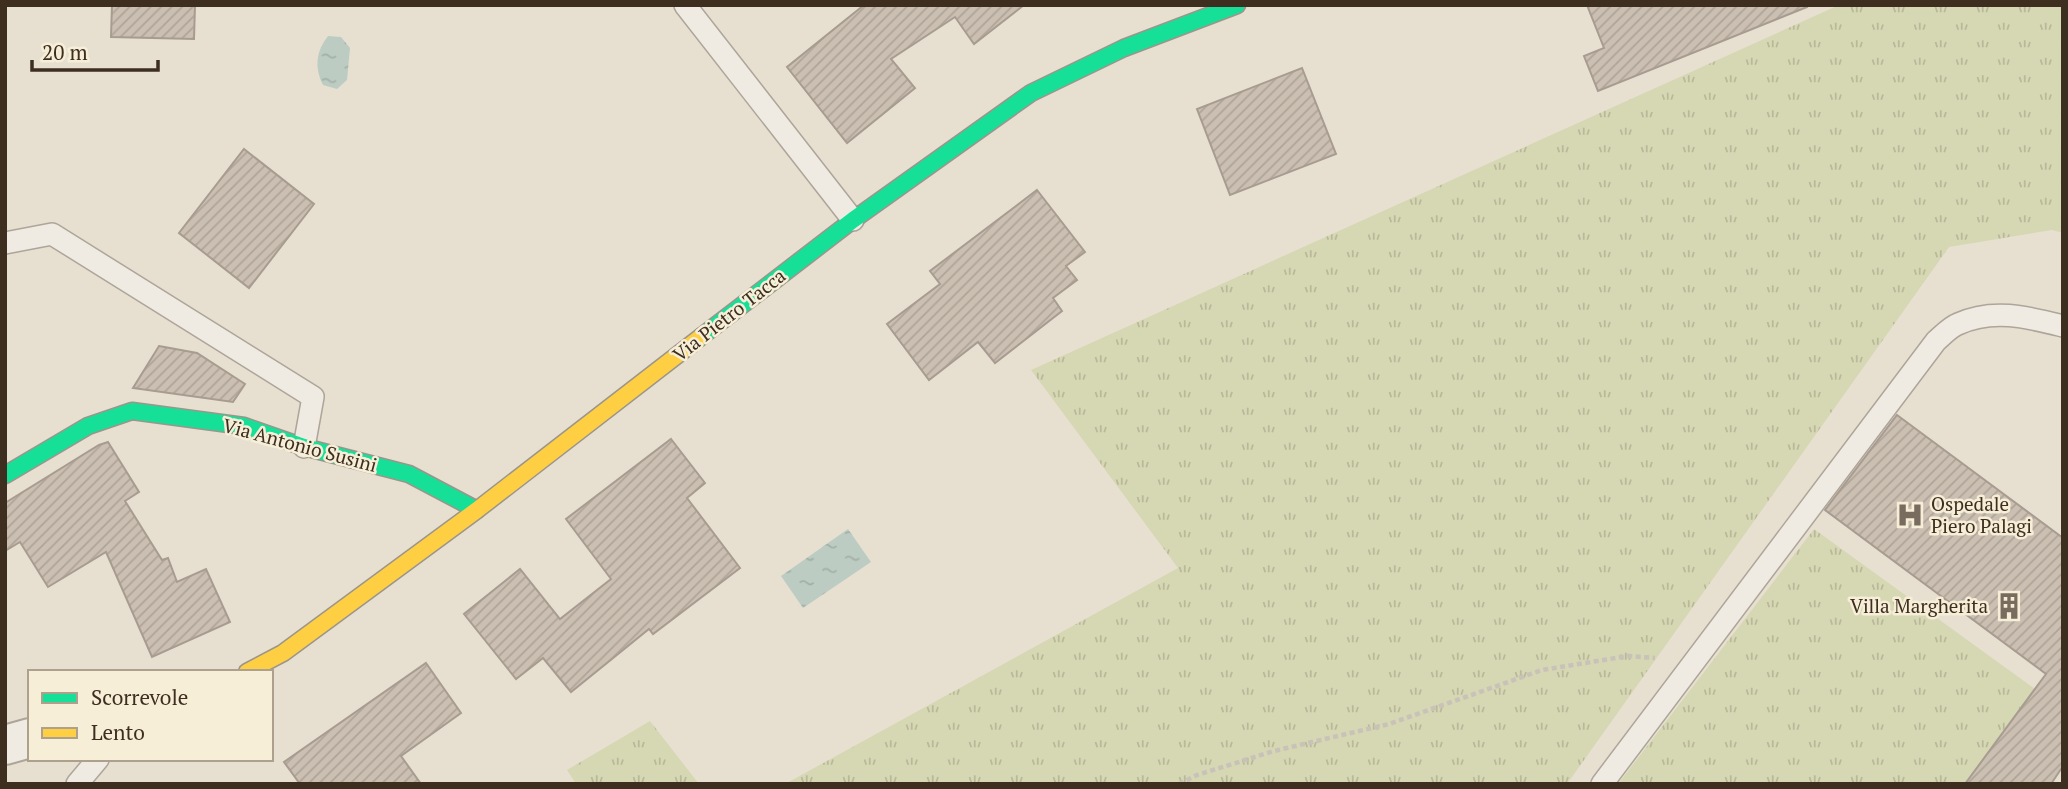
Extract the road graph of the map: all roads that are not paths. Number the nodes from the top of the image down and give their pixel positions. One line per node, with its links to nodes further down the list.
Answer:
1 (685, 5): 3 (lane)
2 (1237, 5): 3 (street, Via Pietro Tacca)
3 (853, 220): 8 (street, Via Pietro Tacca)
4 (5, 243): 6 (lane)
5 (2063, 326): 14 (lane)
6 (304, 447): 7 (street, Via Antonio Susini); 8 (street, Via Antonio Susini)
7 (5, 475)
8 (477, 510): 9 (street, Via Pietro Tacca)
9 (251, 670)
10 (28, 739): 11 (street)
11 (5, 745)
12 (96, 761): 13 (lane)
13 (77, 784)
14 (1602, 784)

